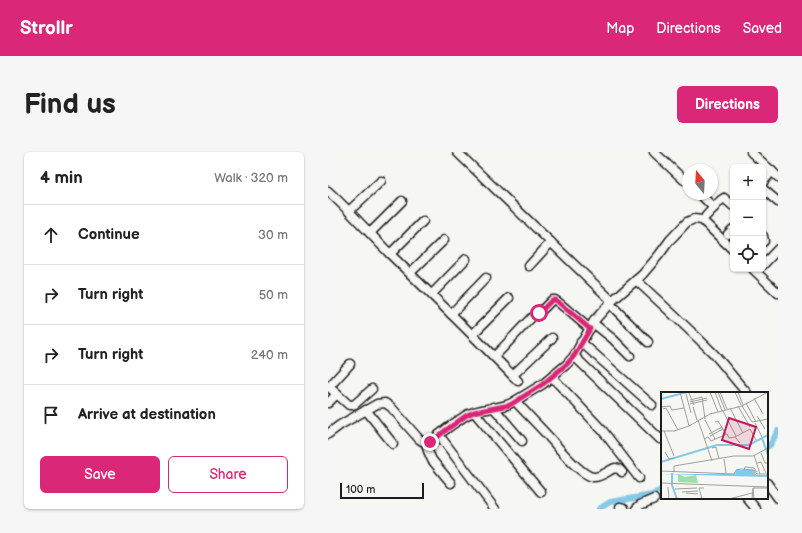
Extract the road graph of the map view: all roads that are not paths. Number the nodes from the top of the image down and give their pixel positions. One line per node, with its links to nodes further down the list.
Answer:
1 (457, 152): 20 (street)
2 (654, 152): 5 (street)
3 (751, 152): 4 (street)
4 (775, 174): 6 (street)
5 (682, 178)
6 (766, 180)
7 (381, 181): 15 (street)
8 (328, 191): 15 (street)
9 (766, 192): 12 (street)
10 (706, 200): 14 (street)
11 (402, 201): 18 (street)
12 (778, 202)
13 (730, 203): 14 (street)
14 (714, 208): 16 (street)
15 (349, 211): 18 (street)
16 (706, 216)
17 (423, 221): 23 (street)
18 (370, 233): 23 (street)
19 (444, 240): 28 (street)
20 (551, 242): 26 (street); 34 (street)
21 (730, 247): 30 (street)
22 (778, 249): 25 (street)
23 (390, 254): 28 (street)
24 (466, 258): 32 (street)
25 (766, 262)
26 (529, 266)
27 (758, 272): 31 (street)
28 (410, 273): 32 (street)
29 (486, 278): 36 (street)
30 (636, 280): 34 (street); 50 (street)
31 (778, 293)
32 (432, 294): 36 (street)
33 (508, 298): 39 (street)
34 (611, 302): 38 (street); 42 (street)
35 (539, 313): 38 (street)
36 (452, 314): 39 (street)
37 (531, 318): 43 (street)
38 (591, 326): 41 (street); 45 (street)
39 (473, 334): 43 (street)
40 (552, 338): 43 (street)
41 (581, 342): 44 (street); 54 (street)
42 (648, 342)
43 (495, 356)
44 (574, 356): 47 (street); 60 (street)
45 (630, 356)
46 (350, 364): 48 (street)
47 (552, 377): 52 (street); 65 (street)
48 (328, 386): 51 (street)
49 (372, 389): 51 (street)
50 (747, 392)
51 (337, 394): 53 (street)
52 (515, 401): 55 (street); 64 (street)
53 (328, 403)
54 (652, 405)
55 (493, 407): 57 (street); 61 (street)
56 (366, 410): 58 (street); 62 (street); 63 (street)
57 (474, 412): 59 (street); 68 (street)
58 (328, 434)
59 (439, 435): 62 (street); 72 (street)
60 (660, 439)
61 (522, 441)
62 (426, 443): 66 (street)
63 (393, 444)
64 (622, 472)
65 (639, 478)
66 (451, 483)
67 (768, 484): 69 (street)
68 (540, 492)
69 (778, 498)
70 (654, 499): 73 (street)
71 (748, 499): 74 (street)
72 (495, 509)
73 (636, 509)
74 (756, 509)

